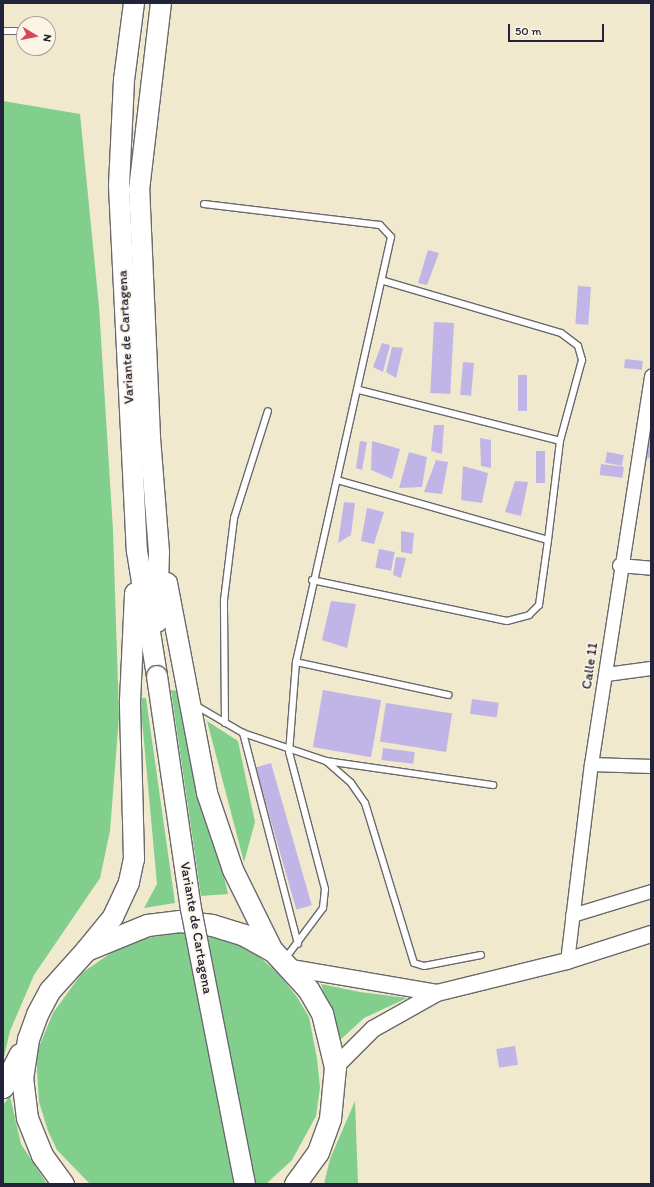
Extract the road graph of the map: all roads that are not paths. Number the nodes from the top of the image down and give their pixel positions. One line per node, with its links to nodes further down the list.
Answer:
1 (134, 3): 13 (main road, Variante de Cartagena)
2 (161, 3): 14 (main road, Variante de Cartagena)
3 (3, 31): 4 (lane)
4 (16, 31)
5 (204, 204): 6 (lane)
6 (384, 281): 8 (lane); 10 (lane)
7 (650, 381): 15 (street, Calle 11)
8 (359, 390): 10 (lane); 11 (lane)
9 (268, 411): 24 (lane)
10 (560, 441): 12 (lane)
11 (338, 480): 12 (lane); 17 (lane)
12 (548, 540): 17 (lane)
13 (137, 551): 20 (main road, Variante de Cartagena); 35 (main road)
14 (159, 552): 20 (main road, Variante de Cartagena); 23 (main road)
15 (619, 565): 16 (street); 21 (street, Calle 11)
16 (651, 568)
17 (312, 580): 18 (lane)
18 (296, 662): 22 (lane); 26 (lane)
19 (651, 668): 21 (street)
20 (157, 673): 45 (main road, Variante de Cartagena, bridge)
21 (606, 674): 28 (street, Calle 11)
22 (448, 695)
23 (190, 703): 24 (lane); 37 (main road)
24 (225, 723): 25 (lane)
25 (243, 733): 26 (lane); 34 (lane)
26 (290, 752): 27 (lane); 34 (lane)
27 (326, 761): 30 (lane); 36 (lane)
28 (590, 764): 29 (street); 32 (street, Calle 11)
29 (651, 766)
30 (493, 785)
31 (651, 891): 32 (street)
32 (572, 915): 38 (street, Calle 11)
33 (651, 934): 38 (street)
34 (298, 944): 37 (lane)
35 (86, 950): 37 (highway); 40 (highway)
36 (481, 955)
37 (282, 960): 39 (street); 41 (highway)
38 (567, 961): 39 (street)
39 (437, 993): 41 (street)
40 (28, 1039): 42 (highway); 44 (highway)
41 (335, 1067): 43 (highway)
42 (3, 1087)
43 (318, 1152): 46 (highway); 47 (highway)
44 (63, 1184)
45 (245, 1184)
46 (295, 1184)
47 (311, 1184)

